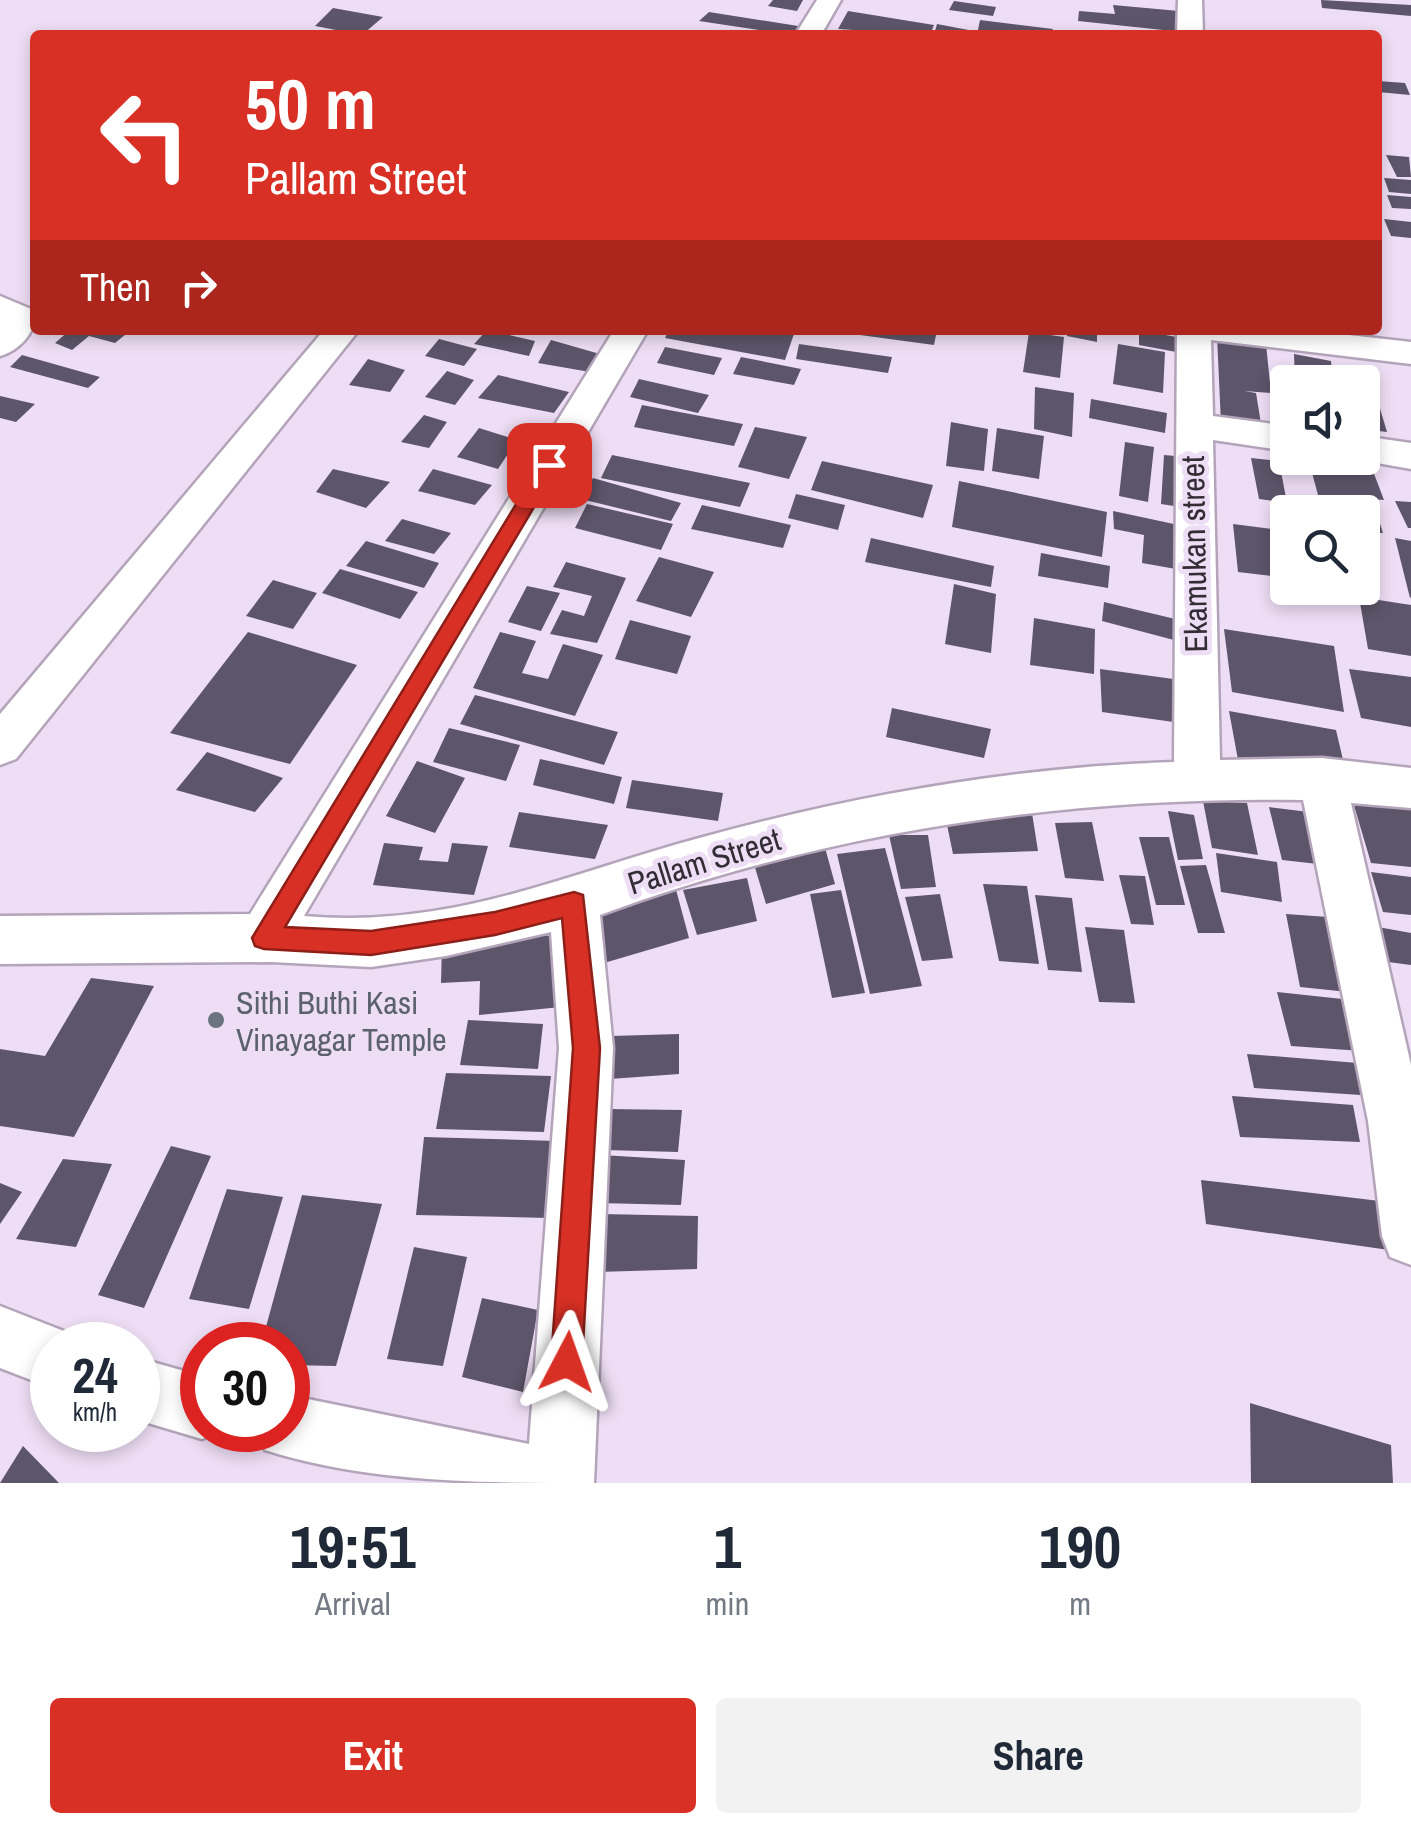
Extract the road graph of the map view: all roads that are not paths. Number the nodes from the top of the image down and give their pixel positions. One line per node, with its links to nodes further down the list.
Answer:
1 (829, 0): 3 (street)
2 (1190, 0): 4 (street)
3 (811, 30)
4 (1190, 30)
5 (0, 306): 10 (street)
6 (338, 335): 16 (street)
7 (627, 335): 21 (street)
8 (1194, 335): 12 (street, Ekamukan street)
9 (1255, 335): 11 (street)
10 (0, 345)
11 (1411, 353)
12 (1192, 425): 13 (street); 17 (street, Ekamukan street)
13 (1270, 436)
14 (1380, 452): 15 (street)
15 (1411, 456)
16 (0, 746)
17 (1197, 778): 18 (street, Pallam Street); 20 (street, Pallam Street)
18 (1322, 778): 19 (street, Pallam Street); 23 (street)
19 (1411, 788)
20 (574, 904): 21 (street, Pallam Street); 27 (street)
21 (264, 938): 22 (street, Pallam Street)
22 (0, 940)
23 (1411, 1236)
24 (0, 1337): 25 (street)
25 (30, 1349)
26 (310, 1431): 27 (street)
27 (560, 1481)

